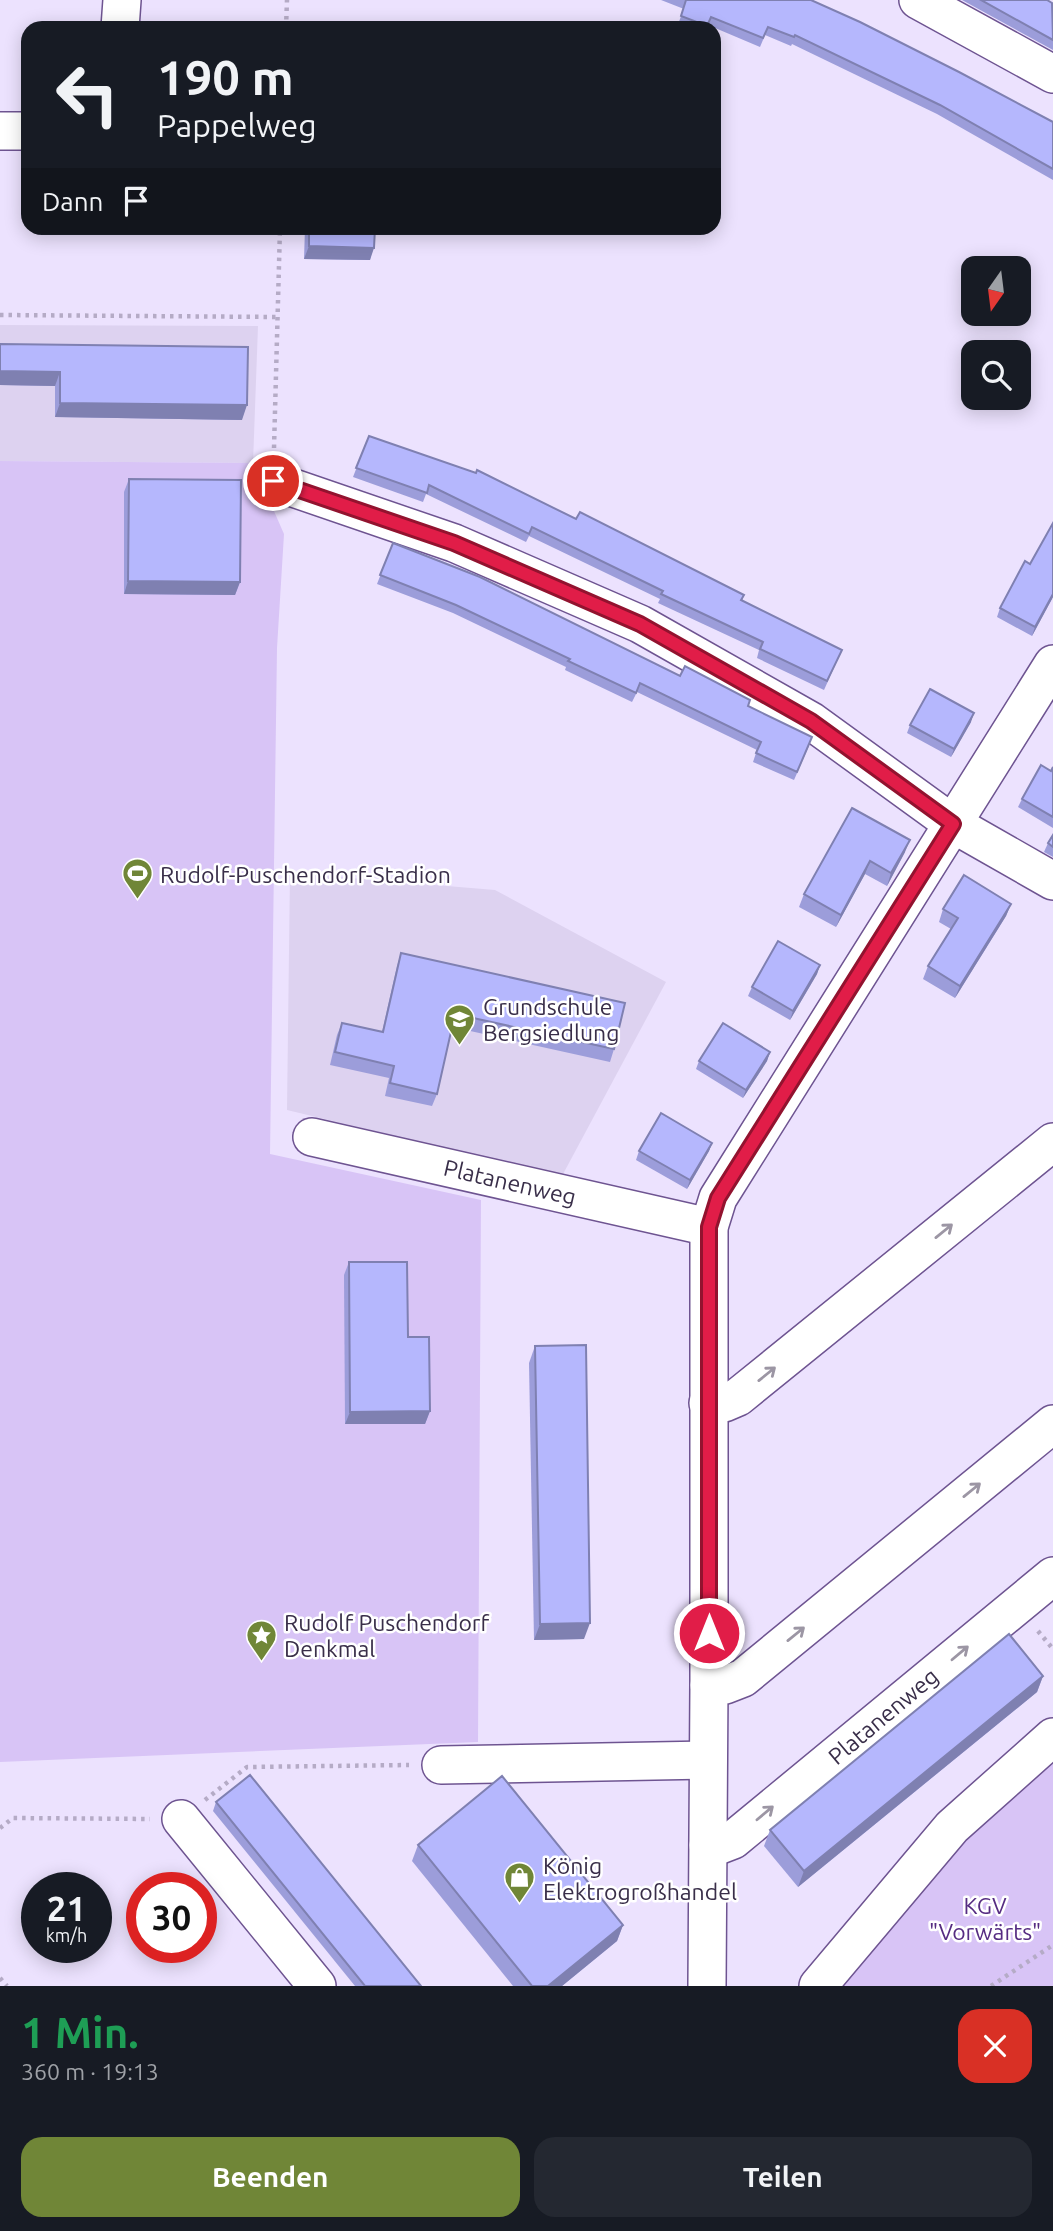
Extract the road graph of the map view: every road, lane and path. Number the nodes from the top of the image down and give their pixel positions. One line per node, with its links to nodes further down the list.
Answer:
1 (122, 0): 4 (street)
2 (287, 0): 5 (path)
3 (918, 0): 6 (street)
4 (120, 21)
5 (286, 21)
6 (1053, 74)
7 (0, 131): 8 (street)
8 (21, 131)
9 (280, 235): 11 (path)
10 (0, 315): 11 (path)
11 (278, 317): 12 (path)
12 (273, 481): 14 (street)
13 (1053, 664): 14 (street)
14 (953, 824): 15 (street); 18 (street)
15 (1053, 881)
16 (312, 1137): 18 (street, Platanenweg)
17 (1053, 1142): 19 (street, one-way to 17)
18 (709, 1227): 19 (street)
19 (708, 1403): 22 (street)
20 (1053, 1424): 22 (street, one-way to 20)
21 (1053, 1576): 28 (street, Platanenweg, one-way to 21)
22 (726, 1681): 24 (street)
23 (1053, 1737): 34 (street)
24 (708, 1760): 25 (street); 28 (street)
25 (441, 1765): 26 (path)
26 (181, 1819): 27 (path); 32 (street)
27 (0, 1828)
28 (708, 1845): 33 (street)
29 (1053, 1945): 35 (path)
30 (0, 1978): 31 (path)
31 (7, 1986)
32 (317, 1986)
33 (707, 1986)
34 (818, 1986)
35 (991, 1986)

